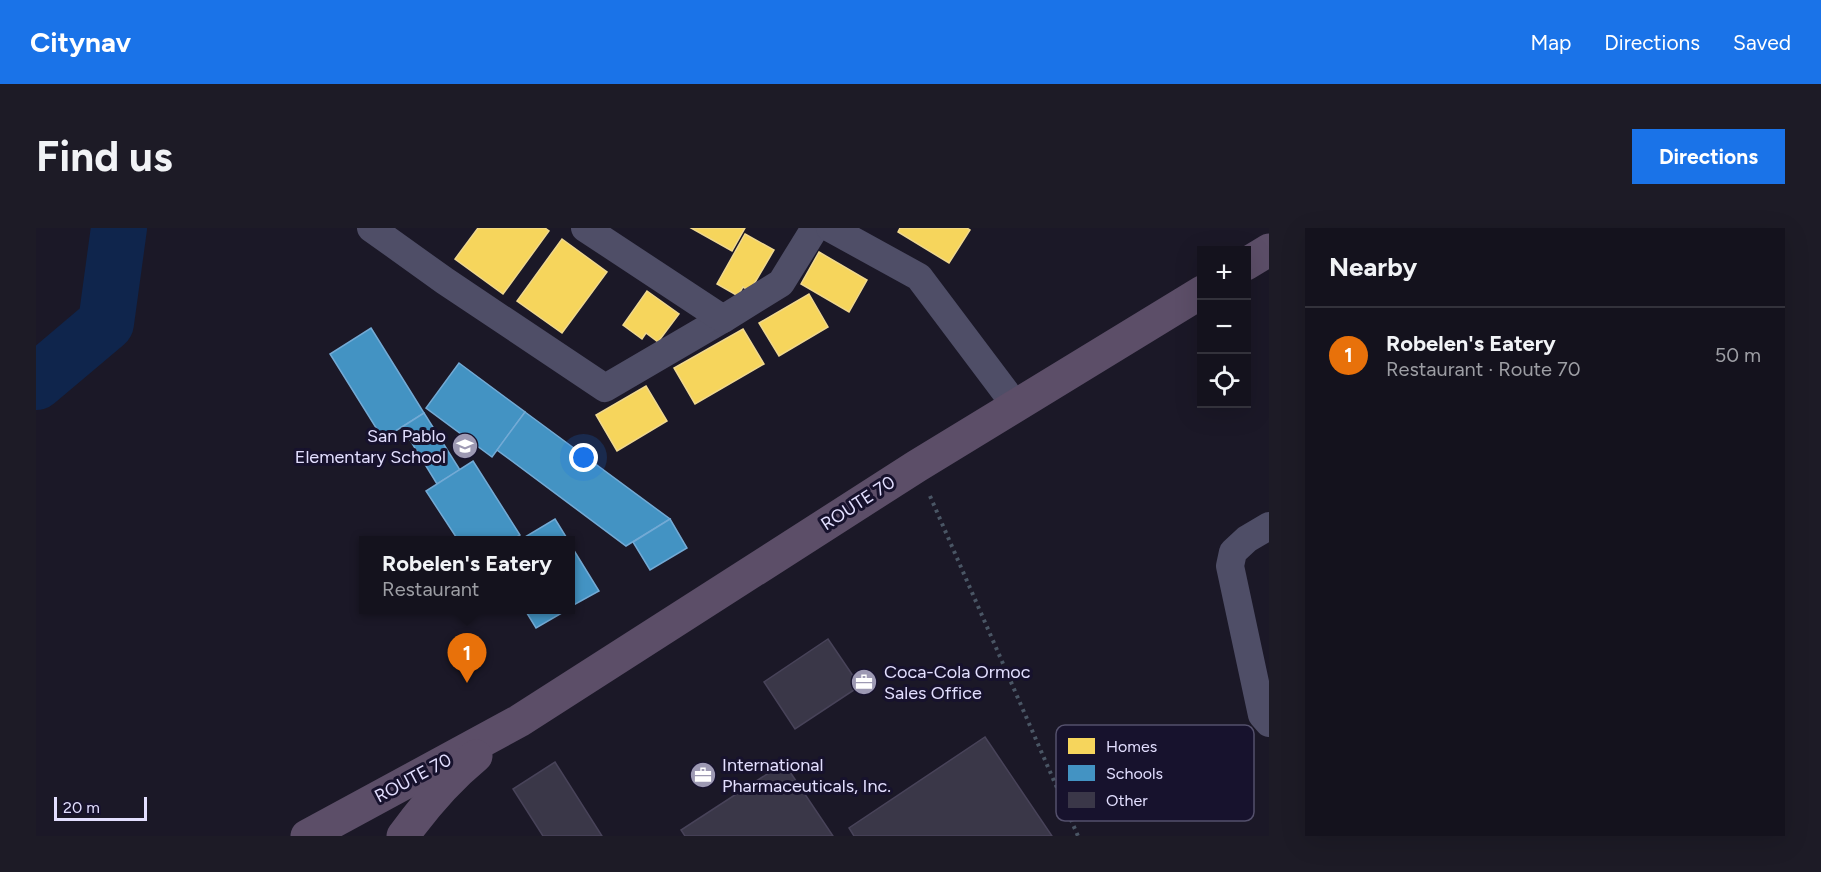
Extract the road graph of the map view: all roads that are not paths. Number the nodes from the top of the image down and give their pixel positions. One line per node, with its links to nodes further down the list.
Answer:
1 (371, 228): 8 (street)
2 (585, 228): 8 (street)
3 (815, 228): 8 (street)
4 (830, 228): 9 (street)
5 (1269, 250): 6 (highway)
6 (1251, 261)
7 (1197, 295): 9 (highway, ROUTE 70)
8 (723, 319)
9 (1016, 406): 11 (highway, ROUTE 70)
10 (1269, 526): 12 (street)
11 (519, 721): 13 (highway, ROUTE 70); 14 (highway, ROUTE 70)
12 (1269, 723)
13 (307, 836)
14 (403, 836)

